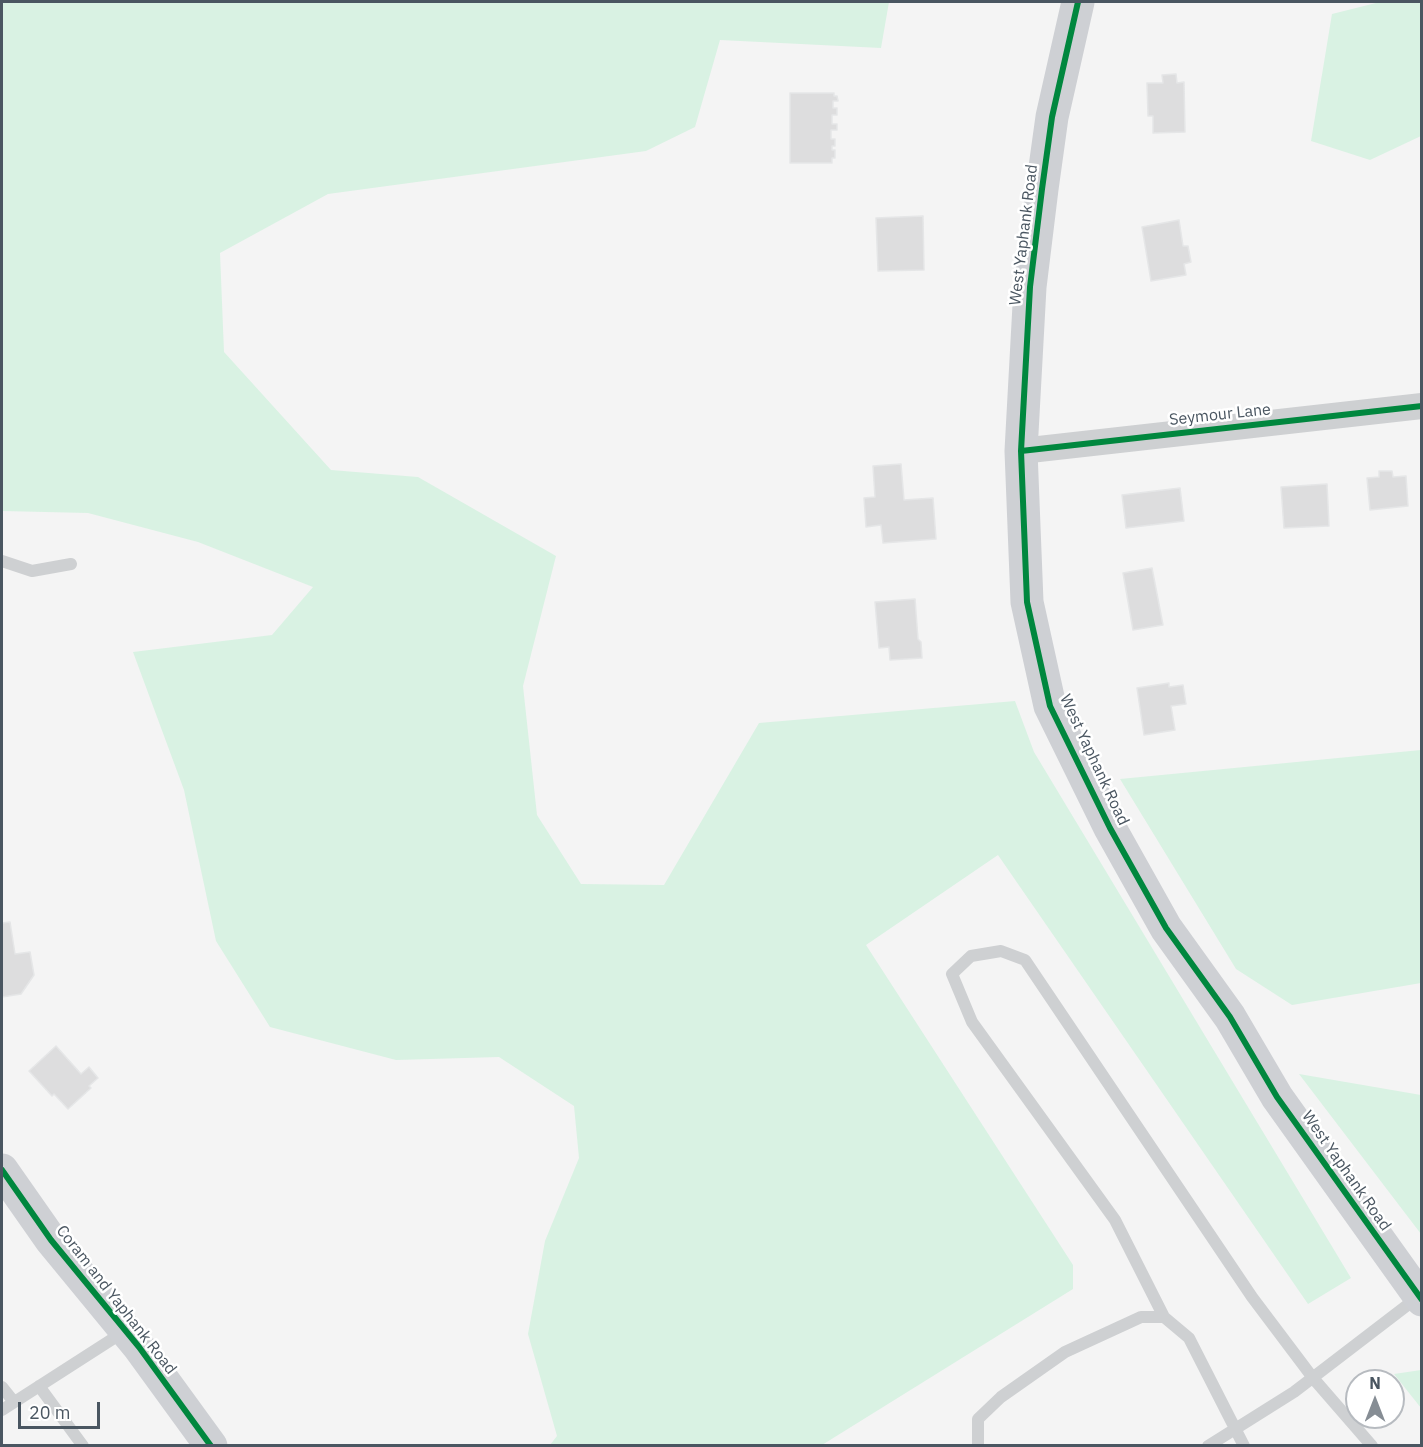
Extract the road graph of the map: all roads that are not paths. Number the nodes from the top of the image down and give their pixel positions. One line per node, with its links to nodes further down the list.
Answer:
1 (1078, 2): 3 (street, West Yaphank Road)
2 (1422, 405): 3 (street, Seymour Lane)
3 (1021, 451): 7 (street, West Yaphank Road)
4 (2, 561): 5 (lane)
5 (71, 564)
6 (2, 1170): 9 (street, Coram and Yaphank Road)
7 (1420, 1298): 10 (lane)
8 (1164, 1317): 10 (lane); 15 (lane); 18 (lane)
9 (126, 1331): 11 (lane); 17 (street, Coram and Yaphank Road)
10 (1313, 1378): 15 (lane); 21 (lane)
11 (39, 1386): 13 (lane); 16 (lane)
12 (2, 1387): 13 (lane)
13 (14, 1402): 14 (lane)
14 (2, 1410)
15 (1234, 1429): 19 (lane); 20 (lane)
16 (83, 1446)
17 (211, 1446)
18 (978, 1446)
19 (1208, 1446)
20 (1244, 1446)
21 (1372, 1446)

